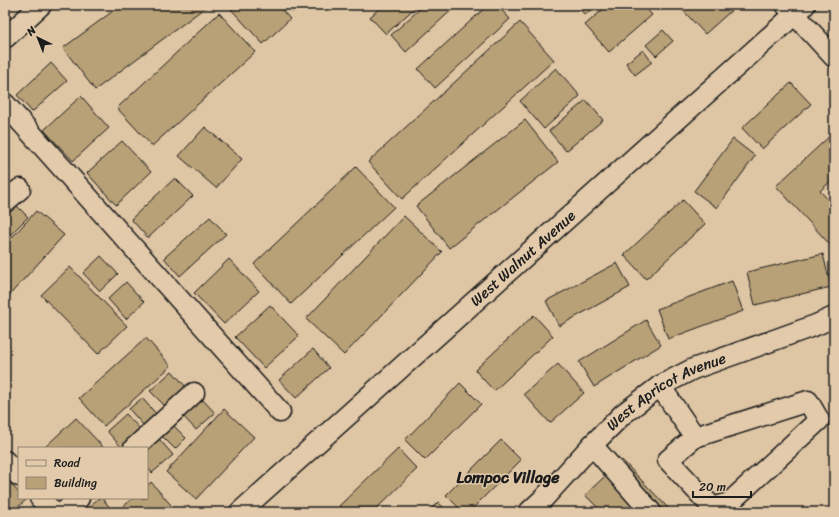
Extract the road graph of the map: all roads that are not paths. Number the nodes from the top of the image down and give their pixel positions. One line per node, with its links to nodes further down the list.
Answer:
1 (41, 5): 3 (street)
2 (795, 8): 4 (street); 22 (street, West Walnut Avenue)
3 (5, 38)
4 (834, 57)
5 (5, 104): 11 (street)
6 (20, 189): 7 (street)
7 (5, 202)
8 (832, 321): 9 (street, West Apricot Avenue)
9 (660, 386): 12 (street); 13 (street, West Apricot Avenue)
10 (194, 393): 14 (street)
11 (280, 412)
12 (694, 437): 12 (street)
13 (592, 445): 19 (street, West Apricot Avenue); 23 (street)
14 (135, 447)
15 (5, 461): 16 (street)
16 (18, 475)
17 (41, 499): 20 (street)
18 (78, 499): 21 (street)
19 (542, 508)
20 (52, 512)
21 (64, 512)
22 (240, 512)
23 (651, 512)

